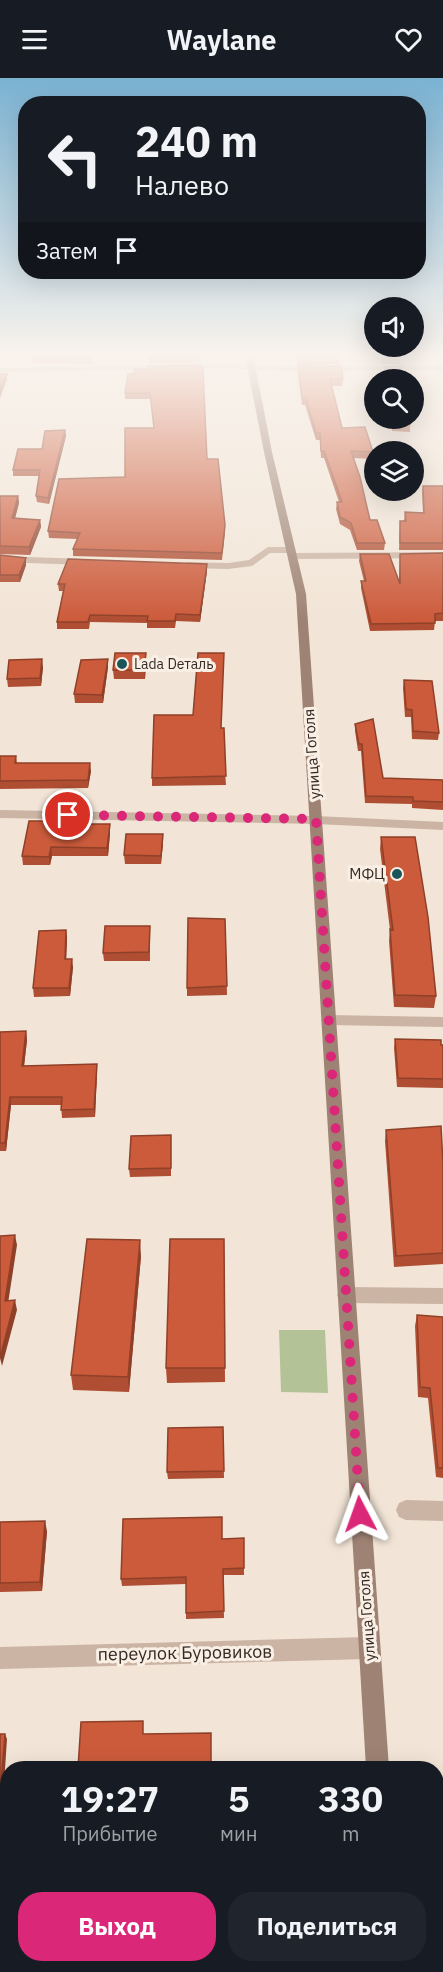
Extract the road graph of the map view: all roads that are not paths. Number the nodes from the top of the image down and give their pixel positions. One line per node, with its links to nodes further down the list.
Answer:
1 (266, 443): 2 (main road, улица Гоголя)
2 (292, 553): 3 (street); 6 (street); 8 (main road, улица Гоголя)
3 (443, 555)
4 (0, 559): 5 (street)
5 (103, 562)
6 (171, 564)
7 (0, 814): 8 (street)
8 (316, 819): 9 (street); 10 (main road, улица Гоголя)
9 (443, 826)
10 (328, 1020): 11 (street); 12 (main road, улица Гоголя)
11 (443, 1022)
12 (346, 1294): 13 (street); 16 (main road, улица Гоголя)
13 (443, 1296)
14 (406, 1510): 15 (street)
15 (443, 1511)
16 (369, 1648): 17 (street, переулок Буровиков); 18 (main road, улица Гоголя)
17 (0, 1658)
18 (377, 1761)

